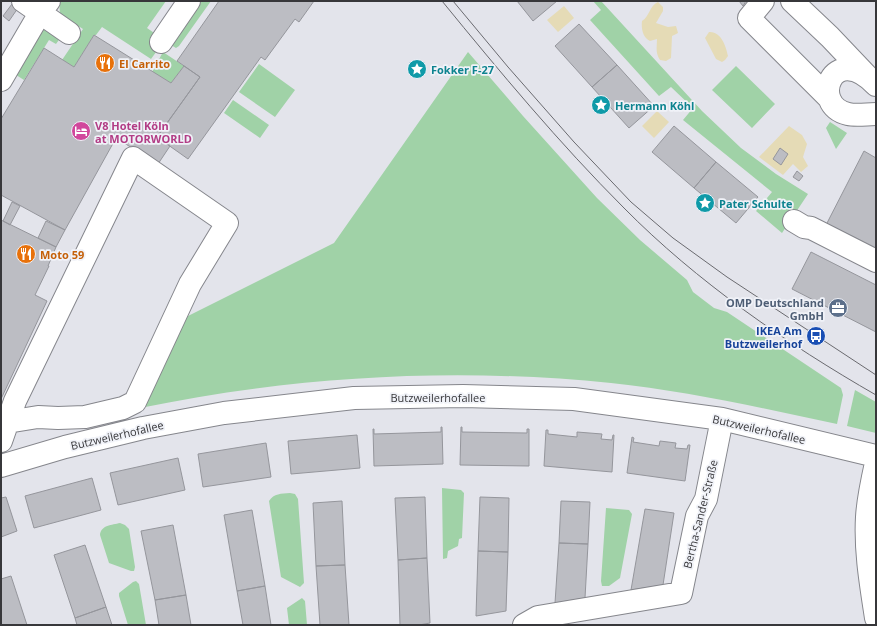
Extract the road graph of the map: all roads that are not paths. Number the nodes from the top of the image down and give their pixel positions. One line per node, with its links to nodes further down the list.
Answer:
1 (189, 1): 6 (street)
2 (762, 1): 9 (street)
3 (792, 1): 7 (street)
4 (38, 5): 5 (street); 8 (street)
5 (69, 33)
6 (160, 42)
7 (873, 76): 9 (street)
8 (1, 80)
9 (828, 98): 10 (street)
10 (876, 114)
11 (794, 221): 12 (street)
12 (876, 261)
13 (722, 419): 15 (street, Butzweilerhofallee); 17 (street, Butzweilerhofallee); 19 (street, Bertha-Sander-Straße)
14 (4, 431): 14 (street)
15 (876, 456)
16 (876, 463): 18 (street)
17 (1, 466)
18 (876, 618)
19 (524, 625)

